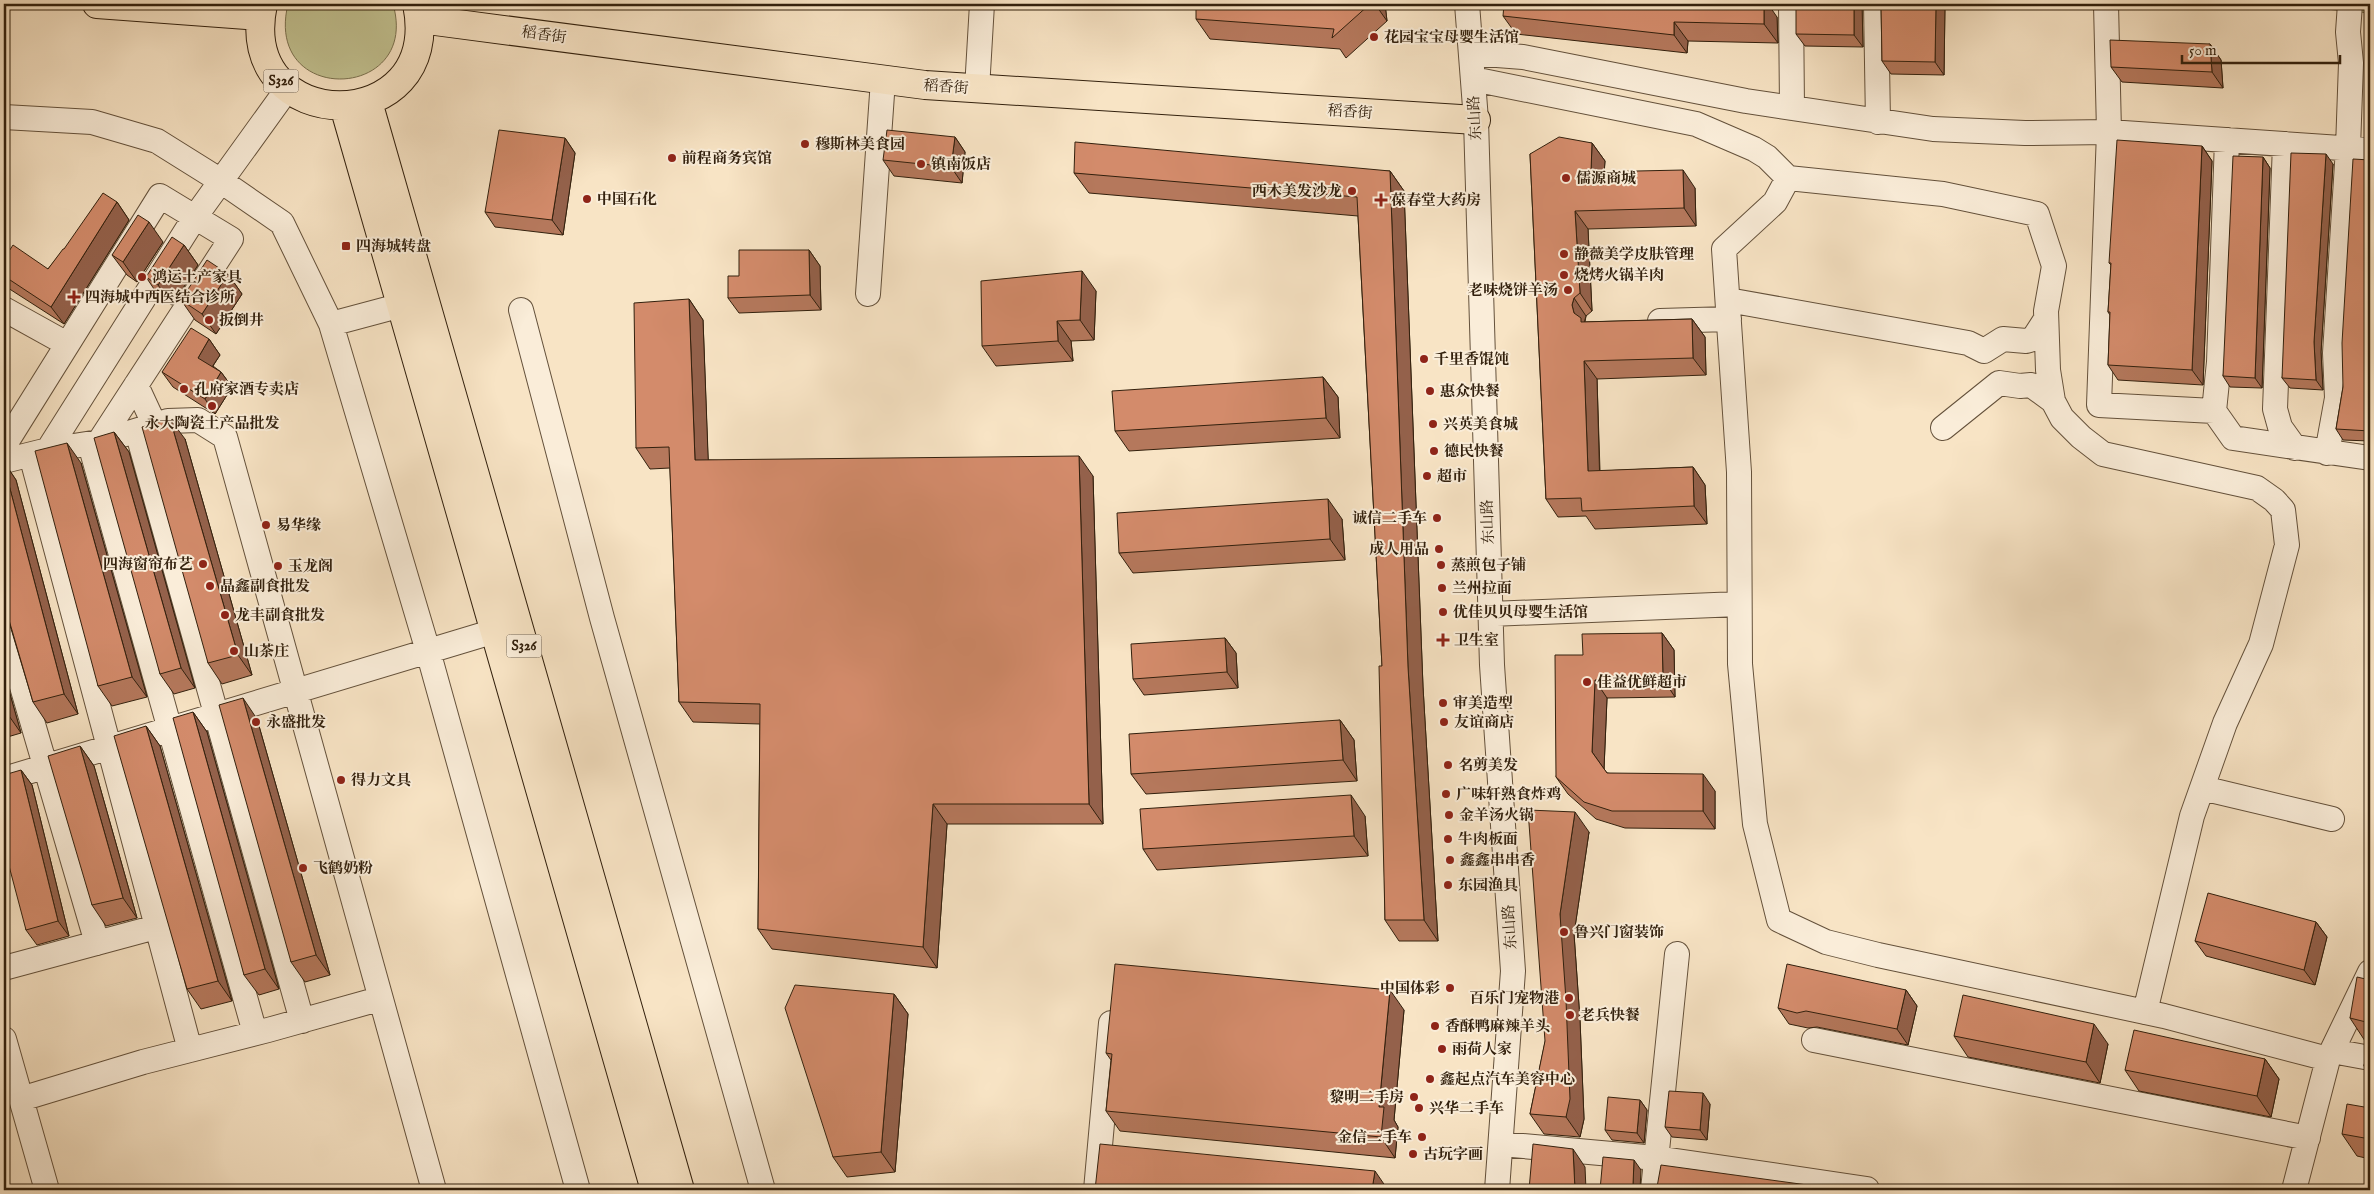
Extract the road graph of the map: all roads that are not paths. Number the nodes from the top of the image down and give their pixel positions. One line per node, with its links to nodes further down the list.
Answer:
1 (97, 4): 8 (main road)
2 (982, 4): 14 (street)
3 (1467, 4): 10 (street, 东山路)
4 (1791, 4): 16 (street)
5 (1876, 4): 19 (street)
6 (2106, 4): 20 (street)
7 (2350, 4): 23 (street)
8 (261, 10): 13 (main road, S326)
9 (418, 11): 12 (main road, 稻香街); 15 (main road)
10 (1471, 53): 11 (street, 东山路); 16 (street)
11 (1473, 79): 18 (street, 东山路); 24 (street)
12 (884, 80): 14 (main road, 稻香街); 27 (street)
13 (288, 88): 15 (main road, S326); 25 (street)
14 (977, 89): 18 (main road, 稻香街)
15 (356, 104): 28 (main road, S326); 87 (main road, S326)
16 (1792, 108): 19 (street)
17 (4, 118): 25 (street)
18 (1476, 120): 49 (street, 东山路)
19 (1878, 122): 20 (street)
20 (2109, 132): 21 (street); 38 (street)
21 (2227, 140): 22 (street); 38 (street)
22 (2285, 144): 23 (street); 43 (street)
23 (2359, 149): 45 (street)
24 (1788, 178): 30 (street); 32 (street)
25 (221, 181): 26 (street); 34 (street)
26 (195, 217): 35 (street); 36 (street); 44 (street)
27 (868, 294)
28 (402, 305): 34 (street); 51 (main road, S326)
29 (4, 309): 35 (street)
30 (1728, 309): 32 (street); 33 (street); 48 (street)
31 (521, 310): 88 (street)
32 (2046, 319): 37 (street)
33 (1635, 322)
34 (331, 324): 52 (street)
35 (67, 344): 42 (street)
36 (136, 384): 39 (street); 41 (street)
37 (2053, 401): 40 (street); 59 (street)
38 (2214, 411): 43 (street)
39 (153, 426): 41 (street); 53 (street); 54 (street)
40 (1943, 428)
41 (94, 443): 44 (street); 55 (street)
42 (4, 446)
43 (2295, 448): 45 (street)
44 (40, 452): 47 (street); 56 (street)
45 (2327, 453): 46 (street)
46 (2370, 458)
47 (4, 461)
48 (1739, 604): 49 (street); 68 (street)
49 (1491, 614): 78 (street, 东山路)
50 (4, 624): 57 (street)
51 (495, 631): 52 (street); 86 (main road, S326)
52 (428, 651): 53 (street); 85 (street)
53 (297, 691): 54 (street); 67 (street)
54 (217, 714): 55 (street); 69 (street)
55 (170, 729): 56 (street); 70 (street)
56 (109, 747): 57 (street); 61 (street)
57 (44, 766): 58 (street); 62 (street)
58 (4, 778)
59 (2202, 788): 60 (street); 68 (street)
60 (2332, 819)
61 (156, 927): 62 (street); 73 (street)
62 (97, 943): 64 (street)
63 (1677, 954): 79 (street)
64 (4, 968)
65 (2370, 973): 74 (street)
66 (1113, 998): 89 (street)
67 (379, 999): 69 (street); 84 (street)
68 (2145, 1012): 74 (street)
69 (302, 1021): 70 (street)
70 (256, 1034): 73 (street)
71 (4, 1039): 76 (street)
72 (1814, 1040): 77 (street)
73 (190, 1050): 76 (street)
74 (2330, 1055): 75 (street); 77 (street)
75 (2370, 1058)
76 (21, 1099): 83 (street)
77 (2308, 1138): 92 (street)
78 (1501, 1144): 79 (street); 90 (street, 东山路)
79 (1656, 1158): 80 (street); 91 (street)
80 (1741, 1174): 81 (street)
81 (1828, 1187): 82 (street)
82 (1866, 1189)
83 (47, 1190)
84 (434, 1190)
85 (578, 1190)
86 (655, 1190)
87 (680, 1190)
88 (763, 1190)
89 (1096, 1190)
90 (1497, 1190)
91 (1653, 1190)
92 (2294, 1190)

